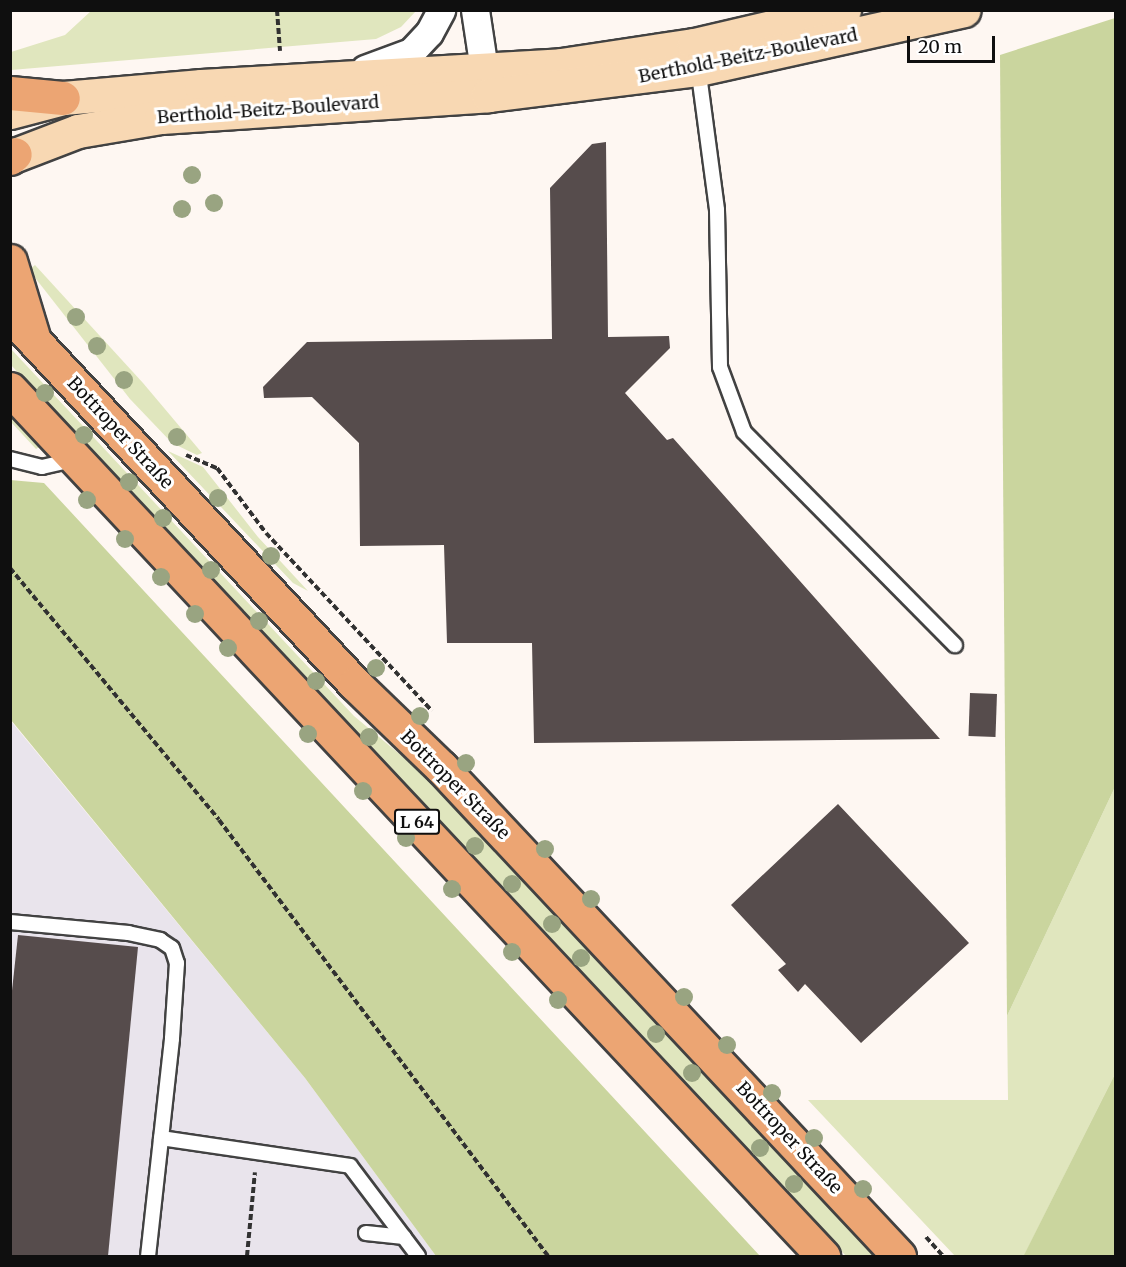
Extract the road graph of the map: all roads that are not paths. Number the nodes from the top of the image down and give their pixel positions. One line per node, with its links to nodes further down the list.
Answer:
1 (441, 10): 6 (street)
2 (475, 10): 7 (street)
3 (844, 10): 5 (main road, Berthold-Beitz-Boulevard)
4 (964, 10): 5 (main road, Berthold-Beitz-Boulevard)
5 (696, 57): 7 (main road, Berthold-Beitz-Boulevard); 7 (main road, Berthold-Beitz-Boulevard); 18 (lane)
6 (330, 78): 7 (main road, Berthold-Beitz-Boulevard); 9 (main road, Berthold-Beitz-Boulevard)
7 (486, 83): 11 (main road, Berthold-Beitz-Boulevard)
8 (10, 93): 9 (main road)
9 (63, 98): 10 (main road, Berthold-Beitz-Boulevard)
10 (10, 112)
11 (12, 156)
12 (10, 261): 14 (main road)
13 (10, 315): 14 (main road, Bottroper Straße)
14 (35, 342): 26 (main road, Bottroper Straße)
15 (10, 389): 17 (main road, L 64)
16 (10, 459): 17 (lane)
17 (77, 459): 25 (main road, L 64)
18 (955, 645)
19 (10, 922): 20 (lane)
20 (161, 1138): 22 (lane); 23 (lane)
21 (366, 1233): 22 (lane)
22 (404, 1237): 24 (lane)
23 (148, 1257)
24 (418, 1257)
25 (823, 1257)
26 (899, 1257)

